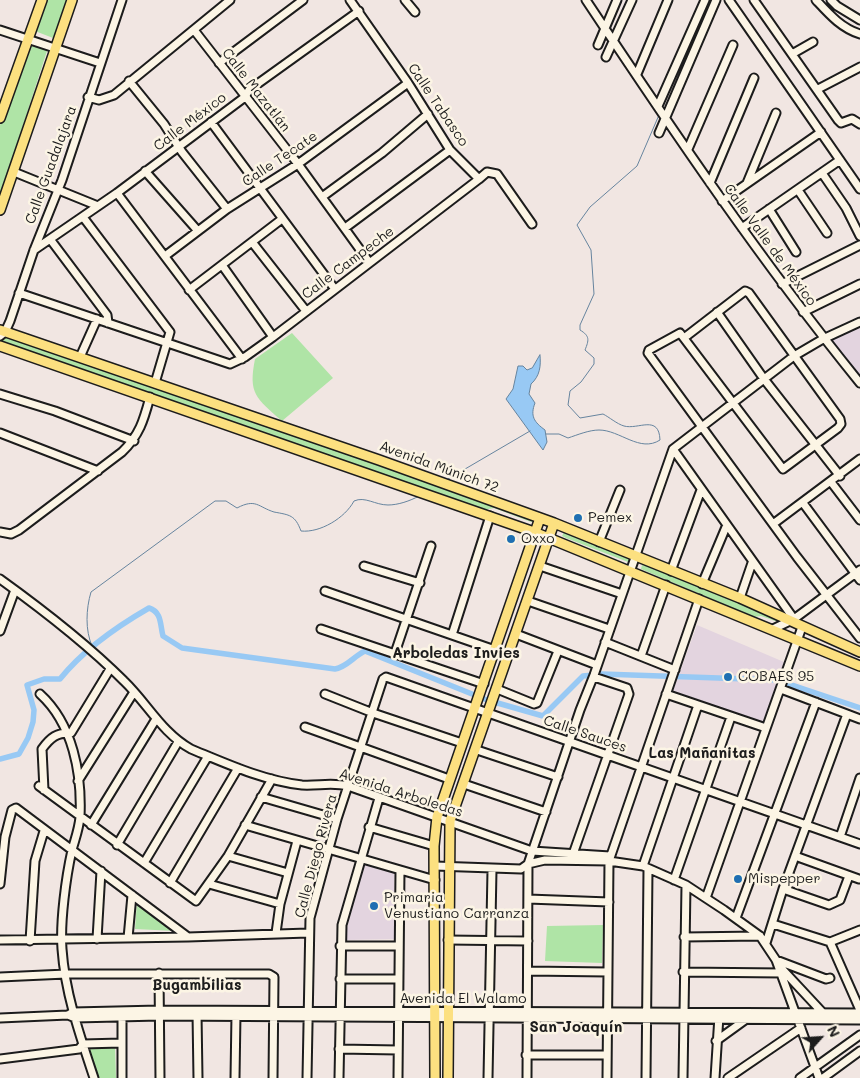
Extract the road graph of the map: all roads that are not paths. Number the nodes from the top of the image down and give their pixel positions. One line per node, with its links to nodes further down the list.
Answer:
1 (42, 0): 25 (main road)
2 (72, 0): 30 (main road)
3 (122, 0): 34 (street, Calle Guadalajara)
4 (230, 0): 23 (street)
5 (303, 0): 33 (street)
6 (350, 0): 18 (street, Calle Tabasco)
7 (405, 0): 19 (street)
8 (586, 0): 21 (street, Calle Valle de México)
9 (617, 0): 21 (street)
10 (632, 0): 26 (street)
11 (668, 0): 36 (street)
12 (705, 0): 43 (street)
13 (716, 0): 46 (street)
14 (729, 0): 50 (street)
15 (754, 0): 31 (street)
16 (816, 0): 24 (street)
17 (831, 0): 20 (street)
18 (359, 12): 39 (street, Calle Tabasco); 41 (street, Calle México)
19 (415, 12)
20 (860, 20)
21 (605, 28): 26 (street, Calle Valle de México); 28 (street)
22 (0, 30): 25 (street)
23 (194, 30): 33 (street, Calle Mazatlán); 38 (street)
24 (860, 34)
25 (28, 39): 30 (street); 47 (main road)
26 (613, 40): 32 (street); 36 (street, Calle Valle de México)
27 (814, 42): 31 (street)
28 (598, 45)
29 (733, 46): 53 (street)
30 (56, 48): 34 (street); 58 (main road)
31 (792, 54): 40 (street)
32 (606, 57)
33 (219, 62): 41 (street, Calle Mazatlán)
34 (100, 63): 42 (street, Calle Guadalajara)
35 (860, 67): 40 (street)
36 (636, 74): 43 (street, Calle Valle de México)
37 (754, 78): 61 (street)
38 (129, 81): 42 (street); 52 (street)
39 (408, 83): 45 (street, Calle Tabasco); 56 (street, Calle Tecate)
40 (818, 89): 49 (street)
41 (245, 97): 48 (street, Calle México); 56 (street, Calle Mazatlán)
42 (88, 98): 64 (street, Calle Guadalajara)
43 (658, 106): 46 (street, Calle Valle de México)
44 (776, 113): 62 (street)
45 (428, 114): 54 (street, Calle Tabasco); 68 (street)
46 (665, 116): 51 (street); 53 (street, Calle Valle de México)
47 (0, 118)
48 (210, 122): 52 (street, Calle México); 63 (street)
49 (860, 124)
50 (821, 132): 55 (street); 62 (street)
51 (659, 133)
52 (179, 145): 57 (street, Calle México); 71 (street)
53 (688, 149): 61 (street, Calle Valle de México)
54 (450, 150): 60 (street, Calle Tabasco); 77 (street)
55 (840, 160): 59 (street); 65 (street)
56 (298, 164): 63 (street, Calle Tecate); 68 (street, Calle Mazatlán)
57 (145, 171): 67 (street, Calle México); 79 (street)
58 (14, 172): 64 (street); 72 (main road)
59 (822, 173): 66 (street); 81 (street)
60 (479, 179): 76 (street); 88 (street, Calle Campeche)
61 (710, 183): 69 (street, Calle Valle de México)
62 (746, 184): 69 (street)
63 (260, 188): 71 (street, Calle Tecate); 75 (street)
64 (58, 189): 70 (street); 85 (street, Calle Guadalajara)
65 (860, 189)
66 (798, 190): 73 (street); 80 (street)
67 (117, 194): 70 (street, Calle México); 87 (street)
68 (322, 197): 77 (street, Calle Mazatlán)
69 (722, 201): 78 (street, Calle Valle de México)
70 (98, 206): 74 (street, Calle México)
71 (227, 209): 79 (street, Calle Tecate)
72 (0, 210)
73 (769, 210): 78 (street); 86 (street)
74 (83, 217): 82 (street, Calle México); 105 (street)
75 (282, 219): 83 (street); 92 (street)
76 (532, 224)
77 (345, 228): 88 (street, Calle Mazatlán)
78 (742, 228): 90 (street, Calle Valle de México)
79 (198, 231): 87 (street, Calle Tecate)
80 (827, 233)
81 (860, 236)
82 (50, 240): 85 (street, Calle México); 100 (street)
83 (252, 242): 89 (street); 95 (street)
84 (860, 245): 90 (street)
85 (34, 250): 94 (street, Calle Guadalajara)
86 (796, 252)
87 (165, 256): 93 (street)
88 (370, 262): 92 (street, Calle Campeche)
89 (222, 264): 93 (street); 103 (street)
90 (782, 284): 97 (street, Calle Valle de México)
91 (860, 284): 97 (street)
92 (334, 288): 95 (street, Calle Campeche)
93 (189, 290): 109 (street)
94 (19, 293): 98 (street); 101 (street, Calle Guadalajara)
95 (306, 311): 103 (street, Calle Campeche)
96 (717, 312): 102 (street); 107 (street); 110 (street)
97 (803, 312): 104 (street, Calle Valle de México)
98 (97, 320): 100 (street); 108 (street)
99 (860, 322): 104 (street)
100 (108, 323): 105 (street)
101 (2, 333): 108 (main road, Avenida Múnich 72)
102 (682, 335): 115 (street); 116 (street)
103 (273, 337): 109 (street, Calle Campeche)
104 (823, 339): 107 (street); 112 (street, Calle Valle de México)
105 (168, 342): 109 (street, Calle Campeche); 111 (street)
106 (0, 347): 114 (main road, Avenida Múnich 72)
107 (794, 356): 110 (street); 119 (street)
108 (80, 357): 111 (main road, Avenida Múnich 72)
109 (242, 359)
110 (764, 379): 115 (street); 119 (street)
111 (155, 383): 123 (main road, Avenida Múnich 72)
112 (860, 383)
113 (0, 394): 118 (street)
114 (150, 397): 118 (street); 126 (main road, Avenida Múnich 72)
115 (734, 402): 116 (street); 119 (street)
116 (702, 427): 120 (street); 135 (street)
117 (0, 433): 122 (street)
118 (134, 441): 122 (street)
119 (815, 447): 124 (street)
120 (673, 449): 128 (street); 142 (street)
121 (860, 460): 124 (street)
122 (98, 471): 138 (street)
123 (421, 475): 126 (main road); 129 (main road); 132 (main road, Avenida Múnich 72)
124 (840, 476): 125 (street)
125 (831, 482): 130 (street); 133 (street)
126 (401, 484): 129 (main road, Avenida Múnich 72)
127 (620, 490): 140 (street)
128 (701, 490): 136 (street); 147 (street)
129 (421, 492): 131 (main road, Avenida Múnich 72)
130 (803, 502): 135 (street); 148 (street)
131 (490, 516): 137 (main road, Avenida Múnich 72); 168 (street)
132 (540, 518): 134 (main road, Avenida Múnich 72); 137 (main road)
133 (860, 520)
134 (554, 523): 139 (main road); 140 (main road, Avenida Múnich 72)
135 (774, 524): 156 (street)
136 (726, 527): 143 (street); 151 (street)
137 (534, 532): 139 (main road, Avenida Múnich 72); 173 (main road)
138 (3, 533)
139 (550, 538): 145 (main road); 146 (main road, Avenida Múnich 72)
140 (598, 542): 142 (main road, Avenida Múnich 72)
141 (431, 546): 150 (street)
142 (636, 557): 146 (street); 147 (main road, Avenida Múnich 72)
143 (752, 563): 157 (street); 161 (street)
144 (364, 566): 150 (street)
145 (540, 566): 155 (street); 159 (main road)
146 (630, 570): 152 (main road, Avenida Múnich 72); 155 (street)
147 (671, 571): 151 (main road, Avenida Múnich 72)
148 (858, 575): 156 (street)
149 (0, 579): 153 (street, Avenida Arboledas)
150 (420, 583): 160 (street)
151 (702, 584): 157 (main road, Avenida Múnich 72)
152 (666, 585): 158 (main road, Avenida Múnich 72); 177 (street)
153 (15, 590): 166 (street); 180 (street, Avenida Arboledas)
154 (325, 591): 160 (street)
155 (622, 594): 164 (street)
156 (826, 595): 161 (street); 169 (street)
157 (740, 598): 161 (main road, Avenida Múnich 72)
158 (699, 599): 165 (main road, Avenida Múnich 72); 182 (street)
159 (528, 601): 164 (street); 167 (main road)
160 (407, 620): 168 (street); 176 (street)
161 (791, 620): 162 (main road, Avenida Múnich 72); 165 (street)
162 (802, 627): 170 (street); 172 (main road, Avenida Múnich 72)
163 (321, 629): 176 (street)
164 (609, 629): 171 (street)
165 (773, 629): 170 (main road, Avenida Múnich 72)
166 (0, 631)
167 (516, 634): 174 (street); 191 (main road)
168 (452, 636): 173 (street)
169 (860, 638)
170 (798, 641): 178 (main road, Avenida Múnich 72); 185 (street)
171 (604, 642): 177 (street); 181 (street)
172 (846, 646): 175 (main road, Avenida Múnich 72); 178 (main road)
173 (495, 650): 184 (main road)
174 (558, 651): 181 (street); 191 (street)
175 (860, 652)
176 (395, 653): 184 (street)
177 (641, 656): 182 (street)
178 (846, 661): 179 (main road, Avenida Múnich 72)
179 (859, 664)
180 (110, 669): 186 (street, Avenida Arboledas); 201 (street)
181 (595, 672): 203 (street); 207 (street)
182 (673, 674): 189 (street)
183 (386, 677): 190 (street, Calle Sauces); 194 (street, Calle Diego Rivera)
184 (484, 684): 190 (main road)
185 (782, 684): 192 (street); 200 (street)
186 (134, 692): 197 (street, Avenida Arboledas); 216 (street)
187 (40, 694): 201 (street)
188 (325, 694): 194 (street)
189 (666, 694): 193 (street); 209 (street)
190 (477, 701): 191 (street, Calle Sauces); 204 (main road)
191 (493, 702): 203 (street, Calle Sauces); 206 (main road)
192 (816, 702): 195 (street); 224 (street)
193 (698, 705): 196 (street); 215 (street)
194 (373, 713): 204 (street); 205 (street, Calle Diego Rivera)
195 (847, 714): 198 (street); 231 (street)
196 (731, 717): 200 (street); 219 (street)
197 (156, 719): 202 (street, Avenida Arboledas); 229 (street)
198 (860, 719)
199 (305, 727): 205 (street)
200 (766, 728): 222 (street)
201 (67, 733): 216 (street); 225 (street)
202 (178, 742): 208 (street, Avenida Arboledas); 237 (street)
203 (569, 742): 207 (street, Calle Sauces); 211 (street)
204 (462, 743): 214 (main road)
205 (361, 747): 214 (street); 218 (street, Calle Diego Rivera)
206 (477, 750): 211 (street); 217 (main road)
207 (607, 755): 209 (street, Calle Sauces); 244 (street)
208 (208, 756): 210 (street, Avenida Arboledas); 247 (street)
209 (640, 767): 215 (street, Calle Sauces); 245 (street)
210 (238, 768): 213 (street, Avenida Arboledas); 260 (street)
211 (558, 777): 223 (street)
212 (860, 778): 234 (street)
213 (272, 779): 218 (street, Avenida Arboledas); 220 (street)
214 (449, 779): 226 (main road)
215 (675, 779): 219 (street, Calle Sauces); 251 (street)
216 (78, 781): 225 (street)
217 (464, 784): 223 (street); 228 (main road)
218 (348, 786): 221 (street, Avenida Arboledas); 227 (street, Calle Diego Rivera)
219 (707, 790): 222 (street, Calle Sauces); 259 (street)
220 (261, 797): 227 (street); 230 (street)
221 (379, 798): 226 (street, Avenida Arboledas); 232 (street)
222 (741, 802): 224 (street, Calle Sauces); 266 (street)
223 (546, 812): 240 (street)
224 (773, 814): 231 (street, Calle Sauces); 270 (street)
225 (80, 817): 229 (street); 239 (street)
226 (436, 817): 228 (street, Avenida Arboledas); 238 (main road)
227 (338, 819): 241 (street, Calle Diego Rivera)
228 (450, 821): 240 (street, Avenida Arboledas); 250 (main road)
229 (91, 825): 237 (street)
230 (245, 825): 235 (street); 242 (street)
231 (807, 825): 234 (street, Calle Sauces); 243 (street)
232 (369, 827): 238 (street); 246 (street)
233 (44, 831): 239 (street); 261 (street); 281 (street)
234 (840, 837): 236 (street, Calle Sauces)
235 (298, 841): 241 (street); 255 (street)
236 (860, 844)
237 (117, 845): 247 (street)
238 (434, 846): 249 (main road)
239 (72, 849): 254 (street); 282 (street)
240 (532, 850): 244 (street, Avenida Arboledas); 248 (street)
241 (329, 851): 246 (street); 274 (street, Calle Diego Rivera)
242 (228, 856): 255 (street); 262 (street)
243 (795, 856): 256 (street); 264 (street)
244 (572, 857): 245 (street); 248 (street)
245 (610, 858): 251 (street); 268 (street)
246 (360, 860): 252 (street); 288 (street)
247 (144, 863): 260 (street)
248 (528, 864): 253 (street); 267 (street)
249 (435, 866): 250 (street); 258 (main road)
250 (450, 866): 253 (street); 283 (main road)
251 (646, 868): 259 (street); 317 (street)
252 (400, 870): 258 (street); 289 (street)
253 (492, 870): 284 (street)
254 (101, 872): 265 (street); 279 (street)
255 (288, 873): 269 (street)
256 (849, 876): 257 (street); 264 (street)
257 (858, 879)
258 (435, 880): 312 (main road)
259 (674, 880): 263 (street)
260 (170, 883): 262 (street)
261 (0, 884)
262 (209, 884): 269 (street)
263 (686, 885): 266 (street); 277 (street)
264 (783, 889): 271 (street)
265 (132, 895): 276 (street); 278 (street)
266 (706, 898): 270 (street)
267 (528, 899): 268 (street); 285 (street)
268 (609, 902): 292 (street)
269 (280, 904): 273 (street)
270 (736, 918): 275 (street)
271 (773, 924): 286 (street); 287 (street)
272 (860, 930): 286 (street)
273 (276, 934): 274 (street); 276 (street)
274 (308, 934): 309 (street, Calle Diego Rivera)
275 (760, 936): 277 (street); 287 (street)
276 (188, 937): 278 (street)
277 (684, 937): 293 (street)
278 (128, 938): 279 (street)
279 (97, 939): 282 (street)
280 (0, 940): 281 (street)
281 (30, 940): 282 (street)
282 (62, 940): 295 (street)
283 (448, 940): 284 (street); 313 (main road)
284 (491, 941): 285 (street); 300 (street)
285 (528, 941): 291 (street)
286 (830, 942): 302 (street)
287 (766, 943): 290 (street)
288 (340, 946): 289 (street); 298 (street)
289 (399, 946): 299 (street)
290 (779, 967): 293 (street); 297 (street); 301 (street); 319 (street)
291 (528, 971): 292 (street); 315 (street)
292 (608, 972): 316 (street)
293 (683, 972): 318 (street)
294 (159, 973): 295 (street); 303 (street); 308 (street)
295 (66, 974): 296 (street); 314 (street)
296 (0, 976)
297 (830, 978)
298 (340, 979): 299 (street); 310 (street)
299 (399, 979): 311 (street)
300 (489, 1011): 313 (street, Avenida El Walamo); 315 (street, Avenida El Walamo); 322 (street)
301 (822, 1012): 302 (street, Avenida El Walamo); 319 (street, Avenida El Walamo)
302 (860, 1012)
303 (159, 1013): 305 (street, Avenida El Walamo); 306 (street, Avenida El Walamo); 339 (street)
304 (752, 1013): 319 (street, Avenida El Walamo); 320 (street, Avenida El Walamo); 323 (street)
305 (121, 1014): 314 (street, Avenida El Walamo); 328 (street)
306 (198, 1014): 307 (street, Avenida El Walamo); 340 (street)
307 (236, 1014): 308 (street, Avenida El Walamo); 341 (street)
308 (273, 1014): 309 (street, Avenida El Walamo); 342 (street)
309 (308, 1014): 310 (street, Avenida El Walamo); 343 (street, Calle Diego Rivera)
310 (340, 1014): 311 (street, Avenida El Walamo); 330 (street)
311 (398, 1014): 312 (street, Avenida El Walamo); 331 (street)
312 (435, 1014): 313 (street, Avenida El Walamo); 346 (main road)
313 (448, 1014): 322 (street, Avenida El Walamo); 347 (main road)
314 (72, 1015): 321 (street, Avenida El Walamo); 329 (street)
315 (527, 1015): 316 (street, Avenida El Walamo); 322 (street, Avenida El Walamo); 333 (street)
316 (607, 1015): 317 (street, Avenida El Walamo); 334 (street)
317 (646, 1015): 318 (street, Avenida El Walamo); 351 (street)
318 (683, 1015): 320 (street, Avenida El Walamo); 352 (street)
319 (796, 1015): 323 (street, Avenida El Walamo); 324 (street, Avenida El Walamo); 325 (street)
320 (719, 1016): 323 (street, Avenida El Walamo); 327 (street)
321 (0, 1018)
322 (488, 1019): 348 (street)
323 (745, 1020): 327 (street)
324 (860, 1020)
325 (801, 1028): 336 (street); 354 (street)
326 (860, 1035): 336 (street)
327 (716, 1041): 353 (street)
328 (122, 1043): 329 (street); 338 (street)
329 (83, 1044): 335 (street); 337 (street)
330 (340, 1049): 331 (street); 344 (street)
331 (398, 1050): 345 (street)
332 (860, 1051): 356 (street)
333 (526, 1055): 334 (street); 349 (street)
334 (607, 1055): 350 (street)
335 (0, 1059)
336 (815, 1068): 355 (street); 356 (street)
337 (93, 1078)
338 (122, 1078)
339 (160, 1078)
340 (198, 1078)
341 (235, 1078)
342 (273, 1078)
343 (307, 1078)
344 (339, 1078)
345 (398, 1078)
346 (435, 1078)
347 (448, 1078)
348 (488, 1078)
349 (527, 1078)
350 (607, 1078)
351 (646, 1078)
352 (683, 1078)
353 (715, 1078)
354 (728, 1078)
355 (800, 1078)
356 (821, 1078)

